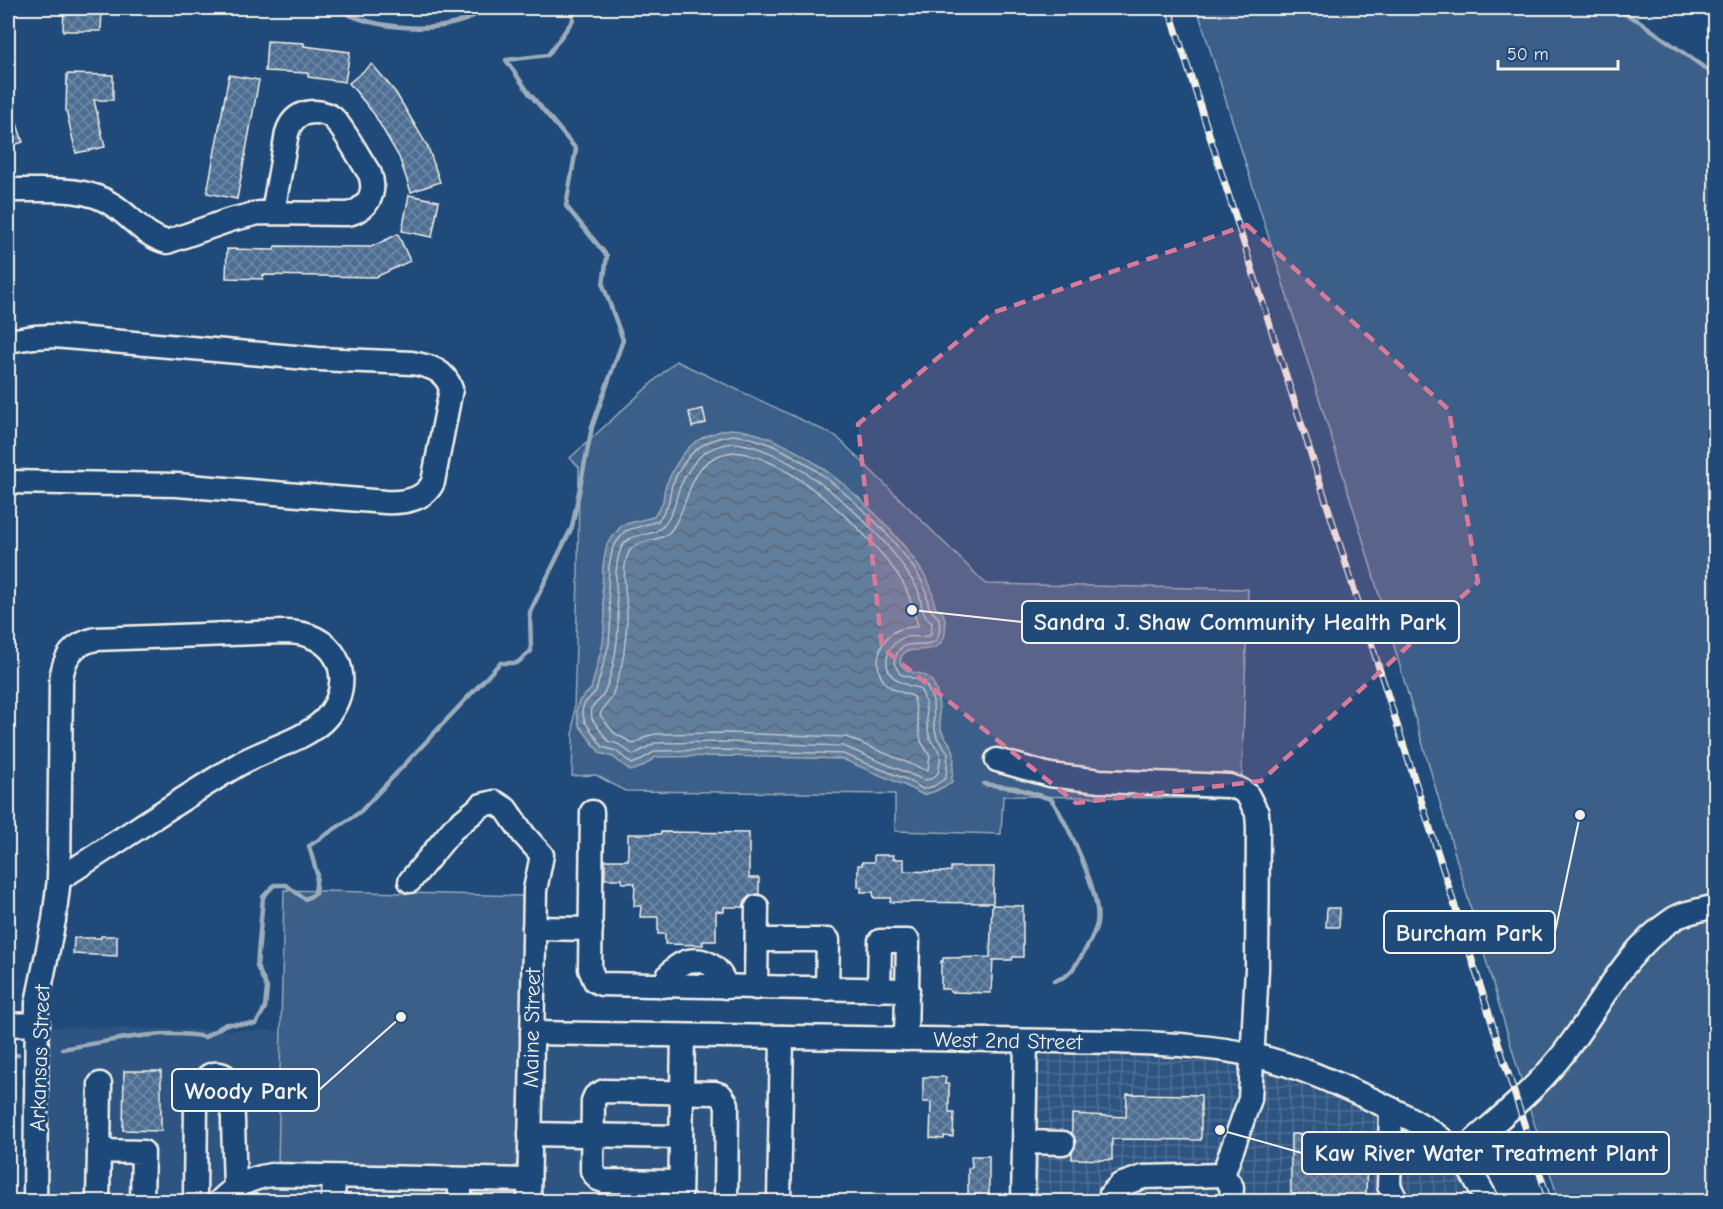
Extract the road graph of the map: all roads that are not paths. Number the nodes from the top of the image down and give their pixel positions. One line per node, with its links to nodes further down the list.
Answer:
1 (8, 190): 2 (street)
2 (273, 212): 2 (street)
3 (8, 341): 4 (street)
4 (8, 482)
5 (997, 760): 25 (street)
6 (592, 812): 12 (street)
7 (59, 879): 7 (street, Arkansas Street); 18 (street, Arkansas Street)
8 (410, 881): 11 (street, Maine Street)
9 (1716, 906): 35 (street)
10 (757, 907): 13 (street)
11 (534, 928): 12 (street); 20 (street, Maine Street)
12 (591, 929): 14 (street)
13 (757, 940): 14 (street); 15 (street)
14 (756, 988): 15 (street)
15 (827, 989): 16 (street)
16 (879, 990): 17 (street); 17 (street)
17 (908, 990): 23 (street)
18 (38, 1024): 19 (street); 43 (street, Arkansas Street)
19 (8, 1025)
20 (532, 1033): 21 (street, West 2nd Street); 29 (street, Maine Street)
21 (683, 1036): 22 (street, West 2nd Street); 27 (street)
22 (782, 1037): 23 (street, West 2nd Street); 50 (street)
23 (906, 1039): 24 (street, West 2nd Street)
24 (1026, 1041): 25 (street, West 2nd Street); 32 (street)
25 (1253, 1055): 28 (street, West 2nd Street); 36 (street)
26 (100, 1084): 34 (street)
27 (682, 1092): 30 (street); 31 (street); 49 (street)
28 (1391, 1109): 35 (street, West 2nd Street); 42 (street)
29 (530, 1134): 30 (street); 39 (street, Maine Street)
30 (592, 1135): 31 (street); 40 (street)
31 (681, 1137): 40 (street)
32 (1024, 1142): 33 (street); 51 (street)
33 (1063, 1143)
34 (99, 1151): 44 (street); 45 (street)
35 (1459, 1154): 54 (street, West 2nd Street)
36 (1223, 1175): 52 (street); 53 (street)
37 (334, 1177): 38 (street); 41 (street); 47 (street)
38 (460, 1179): 39 (street); 48 (street)
39 (529, 1191)
40 (680, 1192)
41 (227, 1195): 46 (street)
42 (1390, 1196)
43 (35, 1202)
44 (98, 1202)
45 (142, 1202)
46 (197, 1202)
47 (333, 1202)
48 (460, 1202)
49 (726, 1202)
50 (779, 1202)
51 (1023, 1202)
52 (1111, 1202)
53 (1231, 1202)
54 (1488, 1202)

